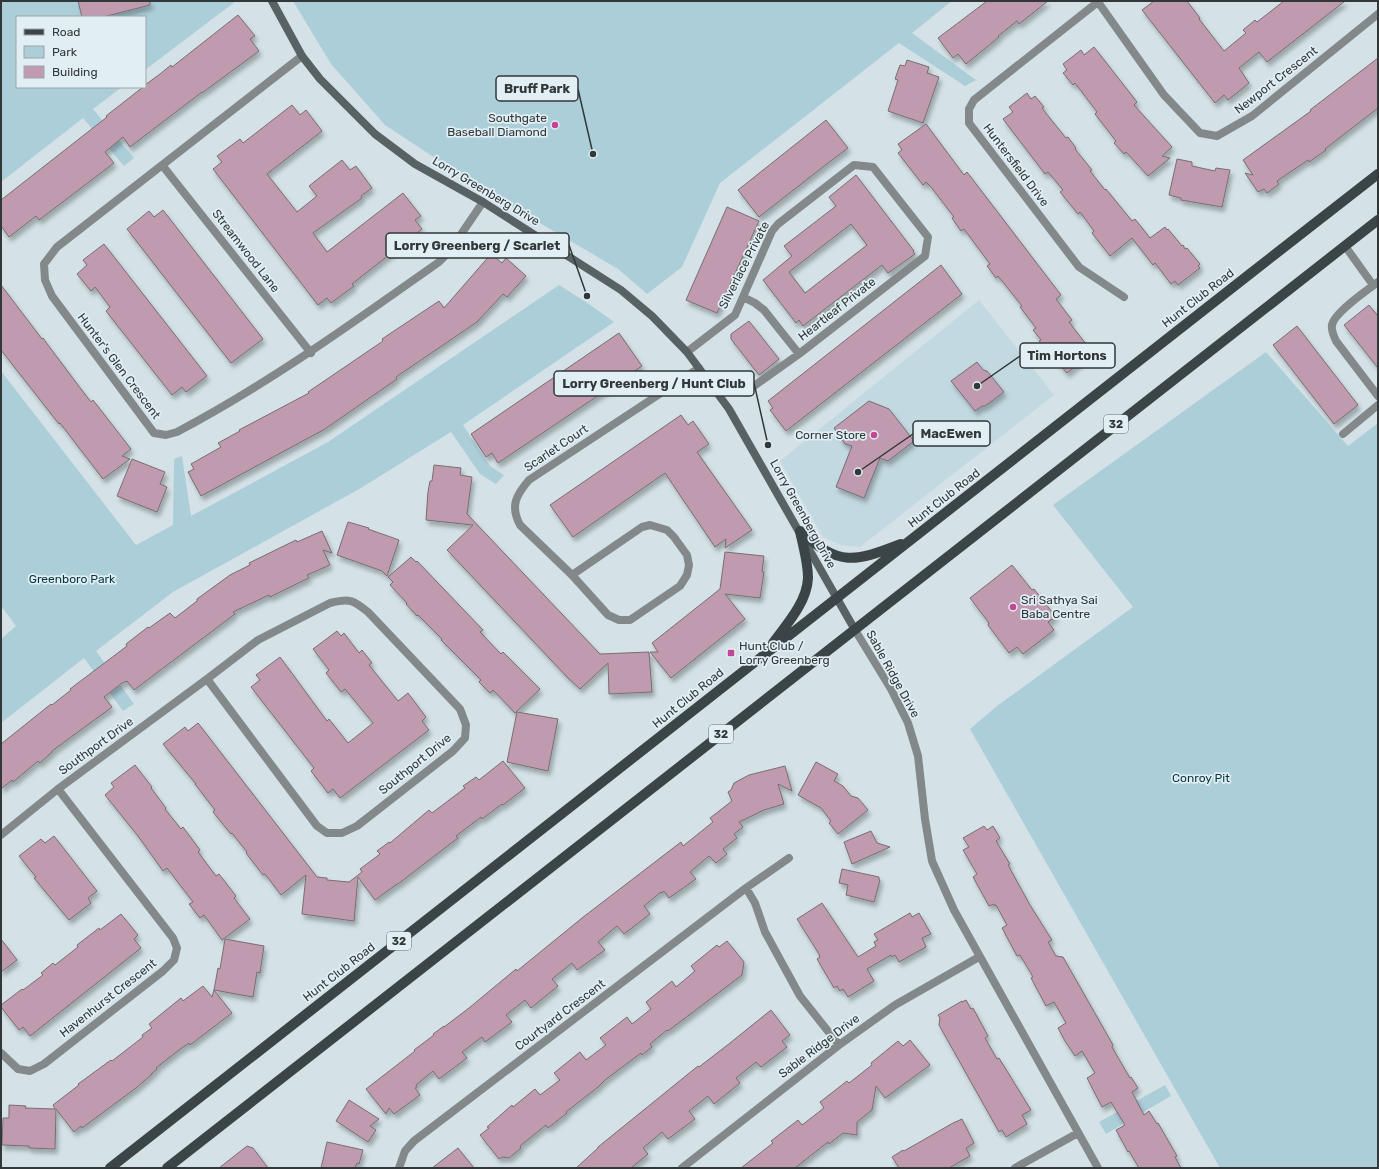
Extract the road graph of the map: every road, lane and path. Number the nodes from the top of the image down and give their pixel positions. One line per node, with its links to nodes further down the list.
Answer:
1 (272, 1): 4 (street, Lorry Greenberg Drive)
2 (1098, 1): 3 (street, Newport Crescent); 13 (street, Huntersfield Drive)
3 (1378, 14)
4 (302, 56): 5 (street, Hunter's Glen Crescent); 8 (street, Lorry Greenberg Drive)
5 (162, 165): 15 (street, Streamwood Lane); 15 (street, Hunter's Glen Crescent)
6 (863, 166): 12 (street, Silverlace Private); 16 (street, Heartleaf Private)
7 (1378, 174): 23 (main road, Hunt Club Road / 32)
8 (483, 202): 14 (street, Lorry Greenberg Drive); 15 (street, Hunter's Glen Crescent)
9 (1378, 220): 10 (main road, 32)
10 (1345, 246): 11 (street); 26 (main road, 32)
11 (1376, 283): 19 (street)
12 (743, 297): 14 (street, Silverlace Private); 16 (street)
13 (1124, 298)
14 (687, 352): 17 (street, Lorry Greenberg Drive)
15 (311, 353)
16 (799, 354): 18 (street, Heartleaf Private)
17 (699, 368): 22 (street, Lorry Greenberg Drive); 24 (street, Scarlet Court)
18 (754, 386)
19 (1378, 396)
20 (1378, 405): 21 (street)
21 (1342, 434)
22 (800, 532): 23 (main road); 25 (street, Lorry Greenberg Drive); 27 (main road)
23 (911, 540): 25 (main road, Hunt Club Road / 32)
24 (572, 575): 24 (street, Scarlet Court)
25 (837, 598): 26 (street, Lorry Greenberg Drive); 27 (main road, Hunt Club Road / 32)
26 (855, 630): 33 (street, Sable Ridge Drive); 38 (main road, 32)
27 (763, 654): 37 (main road, Hunt Club Road / 32)
28 (207, 679): 28 (street, Southport Drive); 29 (street, Southport Drive)
29 (58, 789): 30 (street, Southport Drive); 35 (street, Havenhurst Crescent)
30 (1, 835)
31 (789, 858): 32 (street, Courtyard Crescent)
32 (746, 888): 34 (street); 39 (street, Courtyard Crescent)
33 (979, 957): 34 (street, Sable Ridge Drive); 36 (street, Sable Ridge Drive)
34 (839, 1044): 40 (street, Sable Ridge Drive)
35 (1, 1053)
36 (1078, 1133): 41 (street); 42 (street, Sable Ridge Drive)
37 (110, 1168)
38 (167, 1168)
39 (399, 1168)
40 (682, 1168)
41 (1015, 1168)
42 (1098, 1168)

